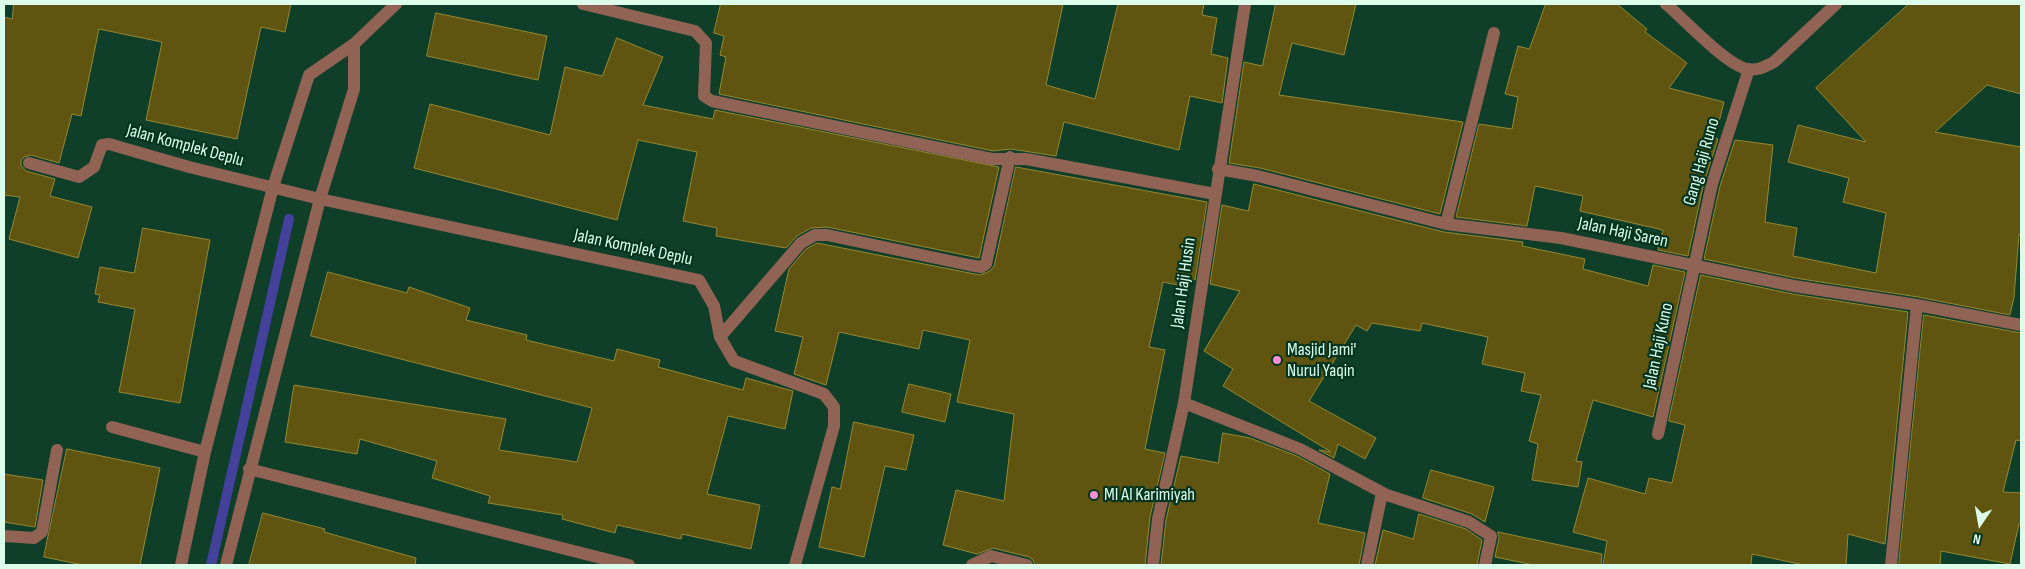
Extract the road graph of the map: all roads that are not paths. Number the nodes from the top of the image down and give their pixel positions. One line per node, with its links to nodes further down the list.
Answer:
1 (396, 4): 7 (street)
2 (583, 4): 9 (street)
3 (1245, 4): 11 (street, Jalan Haji Husin)
4 (1666, 4): 8 (street)
5 (1836, 4): 8 (street)
6 (1494, 33): 15 (street)
7 (354, 44): 12 (street); 14 (street)
8 (1749, 69): 16 (street, Gang Haji Runo)
9 (1010, 157): 13 (street); 19 (street)
10 (29, 163): 12 (street, Jalan Komplek Deplu)
11 (1218, 169): 13 (street, Jalan Haji Husin); 15 (street, Jalan Haji Saren)
12 (277, 189): 14 (street, Jalan Komplek Deplu); 24 (street)
13 (1215, 194): 20 (street, Jalan Haji Husin)
14 (315, 198): 19 (street, Jalan Komplek Deplu); 25 (street)
15 (1446, 224): 16 (street, Jalan Haji Saren)
16 (1694, 265): 17 (street, Jalan Haji Saren); 22 (street, Jalan Haji Kuno)
17 (1917, 305): 18 (street, Jalan Haji Saren); 37 (street)
18 (2021, 325)
19 (720, 337): 31 (street, Jalan Komplek Deplu)
20 (1184, 403): 26 (street); 34 (street, Jalan Haji Husin)
21 (112, 427): 24 (street)
22 (1658, 434)
23 (57, 450): 27 (street)
24 (205, 452): 28 (street)
25 (249, 469): 29 (street); 30 (street)
26 (1382, 493): 35 (street); 36 (street)
27 (4, 536)
28 (181, 565)
29 (226, 565)
30 (629, 565)
31 (795, 565)
32 (972, 565): 33 (street)
33 (1028, 565)
34 (1153, 565)
35 (1367, 565)
36 (1485, 565)
37 (1891, 565)

